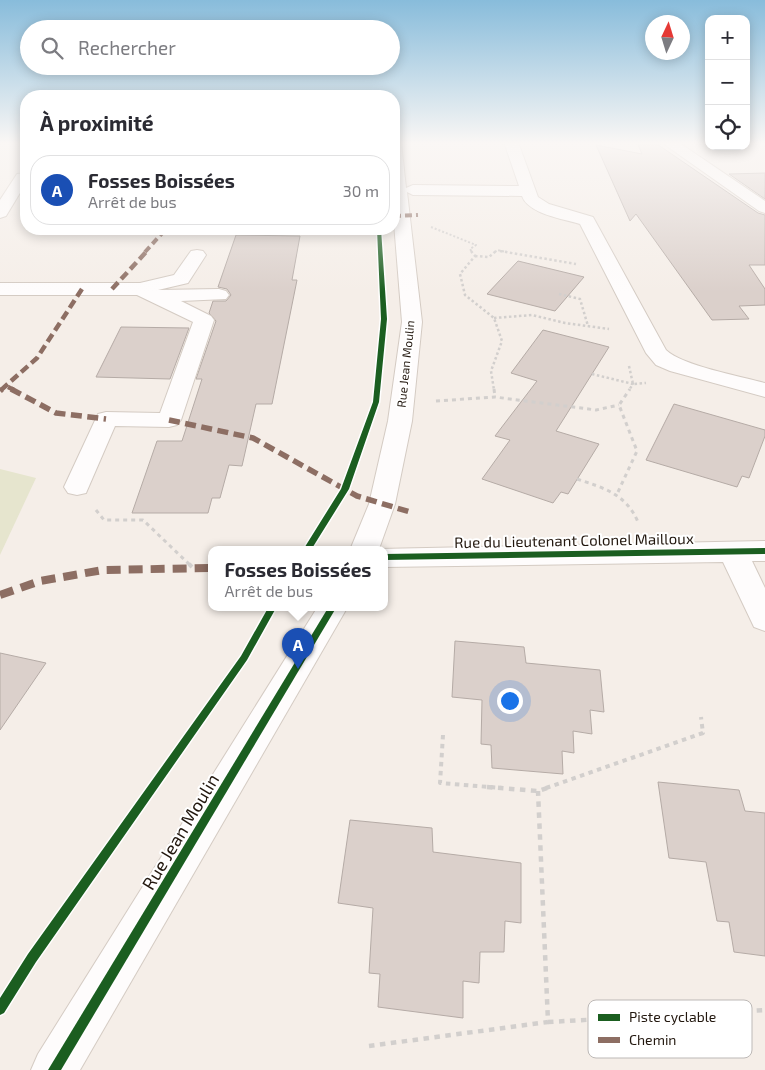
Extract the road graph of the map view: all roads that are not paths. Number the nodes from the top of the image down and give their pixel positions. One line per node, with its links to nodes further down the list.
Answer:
1 (13, 192): 7 (street)
2 (527, 192): 13 (street)
3 (741, 192): 5 (street)
4 (400, 202): 15 (street, Rue Jean Moulin)
5 (765, 208)
6 (20, 211): 8 (street)
7 (0, 213)
8 (0, 224)
9 (197, 255): 11 (street)
10 (0, 289): 11 (street)
11 (148, 292): 12 (street); 14 (street)
12 (219, 295)
13 (765, 390)
14 (77, 487)
15 (366, 546)
16 (733, 552): 17 (street, Rue du Lieutenant Colonel Mailloux); 18 (street, Rue du Lieutenant Colonel Mailloux); 20 (street)
17 (765, 552)
18 (388, 557)
19 (330, 611): 21 (street, Rue Jean Moulin)
20 (765, 619)
21 (54, 1070)

